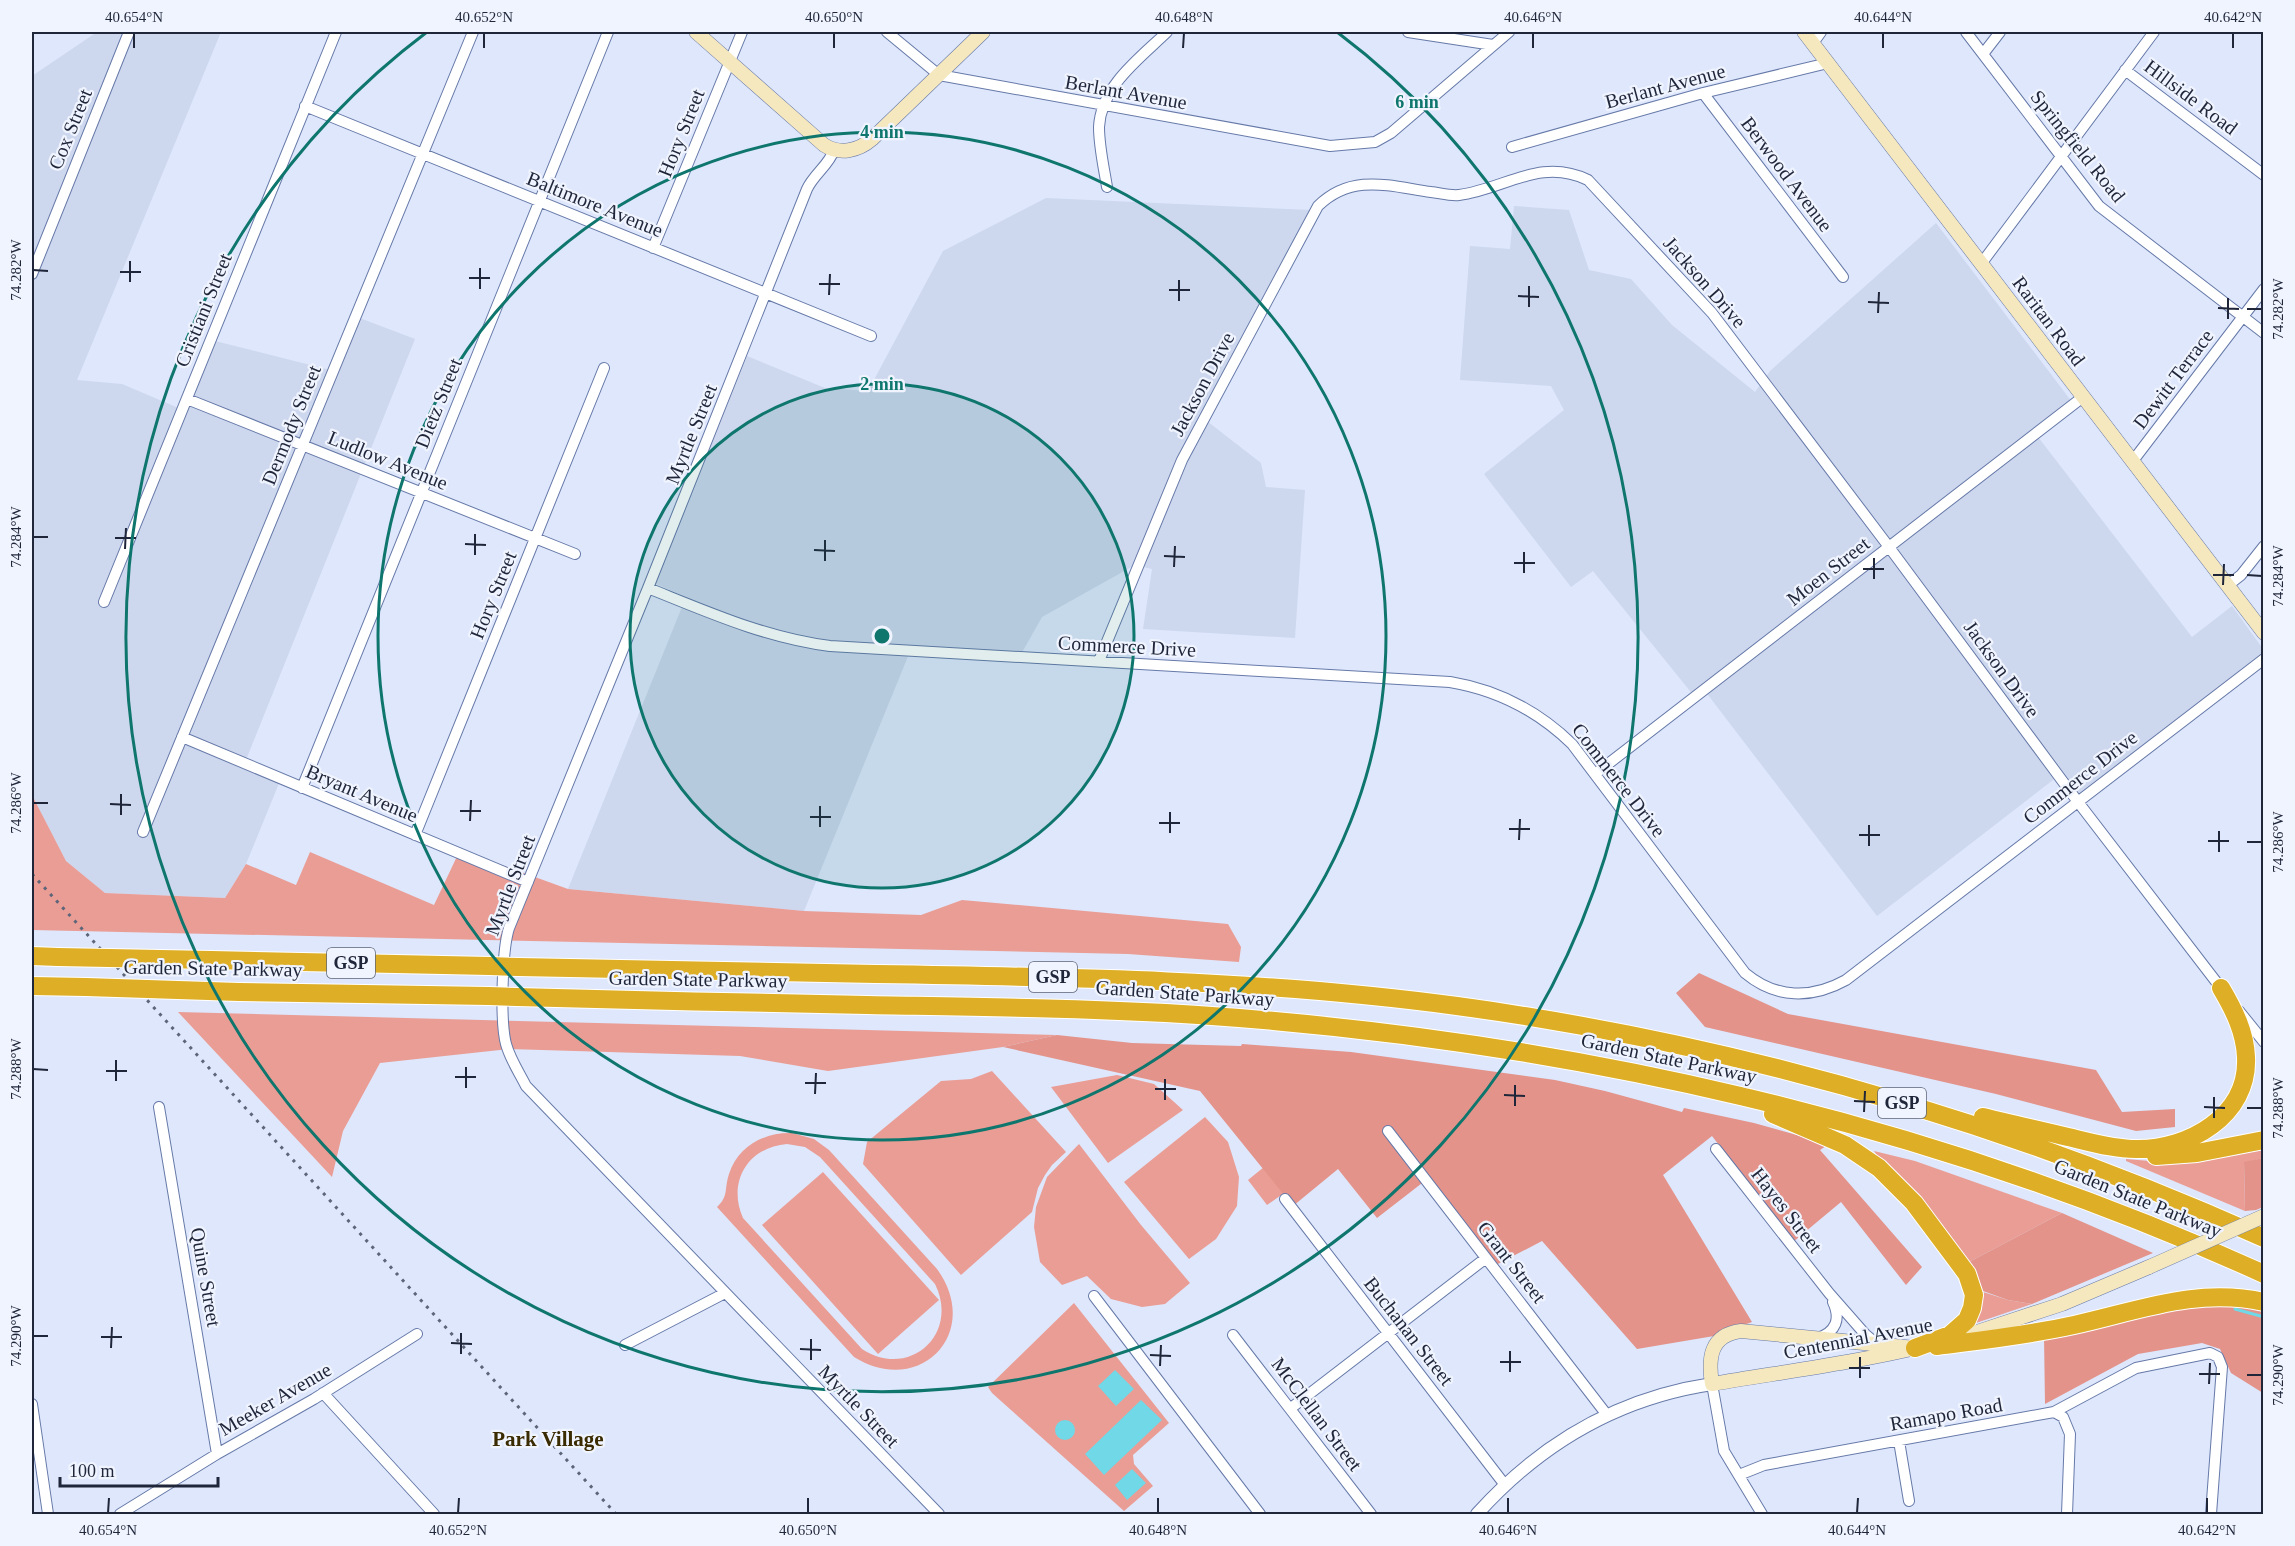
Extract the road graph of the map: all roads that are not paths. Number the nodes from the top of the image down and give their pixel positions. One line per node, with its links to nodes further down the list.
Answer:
1 (129, 32): 34 (street, Cox Street)
2 (336, 32): 23 (street, Cristiani Street)
3 (473, 32): 27 (street, Dermody Street)
4 (608, 32): 31 (street, Dietz Street)
5 (696, 32): 18 (main road)
6 (742, 32): 18 (street, Hory Street)
7 (887, 32): 21 (street, Berlant Avenue)
8 (983, 32): 21 (main road)
9 (1167, 32): 24 (street)
10 (1408, 32): 16 (street)
11 (1509, 32): 16 (street)
12 (1966, 32): 17 (street, Springfield Road)
13 (2000, 32): 17 (street)
14 (2154, 32): 20 (street)
15 (1813, 35): 19 (main road, Raritan Road)
16 (1493, 45): 24 (street, Berlant Avenue)
17 (1983, 54): 28 (street, Springfield Road)
18 (729, 62): 26 (main road); 32 (street, Hory Street)
19 (1828, 63): 22 (street, Berlant Avenue); 33 (main road, Raritan Road)
20 (2125, 70): 28 (street); 29 (street, Hillside Road)
21 (938, 75): 24 (street, Berlant Avenue); 26 (main road)
22 (1702, 93): 25 (street, Berlant Avenue); 35 (street, Berwood Avenue)
23 (305, 106): 27 (street, Baltimore Avenue); 43 (street, Cristiani Street)
24 (1103, 107): 30 (street)
25 (1512, 147)
26 (834, 150): 37 (street, Myrtle Street)
27 (422, 154): 31 (street, Baltimore Avenue); 44 (street, Dermody Street)
28 (2061, 157): 33 (street); 38 (street, Springfield Road)
29 (2264, 175)
30 (1107, 187)
31 (539, 201): 32 (street, Baltimore Avenue); 46 (street, Dietz Street)
32 (654, 248): 37 (street, Baltimore Avenue)
33 (1982, 264): 42 (main road, Raritan Road)
34 (32, 274)
35 (1843, 277)
36 (2264, 289): 38 (street, Dewitt Terrace)
37 (767, 294): 40 (street, Baltimore Avenue); 52 (street, Myrtle Street)
38 (2242, 318): 39 (street, Springfield Road); 45 (street, Dewitt Terrace)
39 (2264, 333)
40 (871, 336)
41 (604, 368): 47 (street, Hory Street)
42 (2083, 397): 45 (main road, Raritan Road); 49 (street, Moen Street)
43 (187, 399): 44 (street, Ludlow Avenue); 53 (street, Cristiani Street)
44 (302, 445): 46 (street, Ludlow Avenue); 57 (street, Dermody Street)
45 (2132, 462): 51 (main road, Raritan Road)
46 (421, 493): 47 (street, Ludlow Avenue); 59 (street, Dietz Street)
47 (535, 538): 50 (street, Ludlow Avenue); 62 (street, Hory Street)
48 (2264, 546): 51 (street)
49 (1889, 547): 56 (street, Jackson Drive); 58 (street, Moen Street); 60 (street, Jackson Drive)
50 (575, 554)
51 (2228, 586): 54 (main road, Raritan Road)
52 (648, 588): 56 (street, Commerce Drive); 63 (street, Myrtle Street)
53 (104, 602)
54 (2264, 633)
55 (2264, 658): 60 (street, Commerce Drive)
56 (1099, 661): 58 (street, Commerce Drive)
57 (182, 738): 59 (street, Bryant Avenue); 61 (street, Dermody Street)
58 (1595, 774): 60 (street, Commerce Drive)
59 (302, 788): 62 (street, Bryant Avenue)
60 (2078, 802): 66 (street, Jackson Drive)
61 (143, 832)
62 (415, 835): 63 (street, Bryant Avenue)
63 (528, 882): 80 (street, Myrtle Street)
64 (32, 956): 69 (highway, Garden State Parkway / GSP, bridge)
65 (32, 986): 68 (highway, Garden State Parkway / GSP, bridge)
66 (2221, 988): 67 (street, Jackson Drive); 73 (highway)
67 (2264, 1042)
68 (1660, 1077): 79 (highway, Garden State Parkway / GSP); 90 (highway)
69 (1813, 1077): 73 (highway); 77 (highway, Garden State Parkway / GSP)
70 (159, 1107): 99 (street, Quine Street)
71 (1388, 1131): 78 (street, Grant Street)
72 (2264, 1140): 73 (highway)
73 (2100, 1145)
74 (1716, 1149): 81 (street, Hayes Street)
75 (1285, 1199): 85 (street, Buchanan Street)
76 (2264, 1216): 90 (main road, Centennial Avenue, bridge)
77 (2264, 1239)
78 (1486, 1258): 85 (street); 96 (street, Grant Street)
79 (2264, 1274)
80 (725, 1293): 88 (street); 106 (street, Myrtle Street)
81 (1829, 1293): 87 (street, Hayes Street); 89 (street, Hayes Street)
82 (1094, 1296): 107 (street)
83 (2264, 1302): 90 (highway)
84 (417, 1334): 92 (street, Meeker Avenue)
85 (1387, 1334): 94 (street); 101 (street, Buchanan Street)
86 (1233, 1335): 94 (street, McClellan Street)
87 (1815, 1338): 89 (main road); 91 (main road)
88 (625, 1345)
89 (1880, 1346): 90 (main road)
90 (1915, 1348): 91 (main road, Centennial Avenue)
91 (1712, 1384): 96 (street, Centennial Avenue); 100 (street)
92 (322, 1393): 99 (street, Meeker Avenue); 105 (street)
93 (32, 1404): 98 (street)
94 (1291, 1408): 108 (street, McClellan Street)
95 (2054, 1412): 97 (street, Ramapo Road); 111 (street); 112 (street, Ramapo Road)
96 (1607, 1414): 101 (street, Centennial Avenue)
97 (1899, 1441): 100 (street, Ramapo Road); 102 (street)
98 (35, 1442): 103 (street)
99 (217, 1454): 104 (street, Meeker Avenue)
100 (1739, 1475): 110 (street)
101 (1505, 1485): 109 (street, Centennial Avenue)
102 (1909, 1501)
103 (48, 1515)
104 (120, 1515)
105 (434, 1515)
106 (939, 1515)
107 (1260, 1515)
108 (1371, 1515)
109 (1477, 1515)
110 (1762, 1515)
111 (2067, 1515)
112 (2211, 1515)

